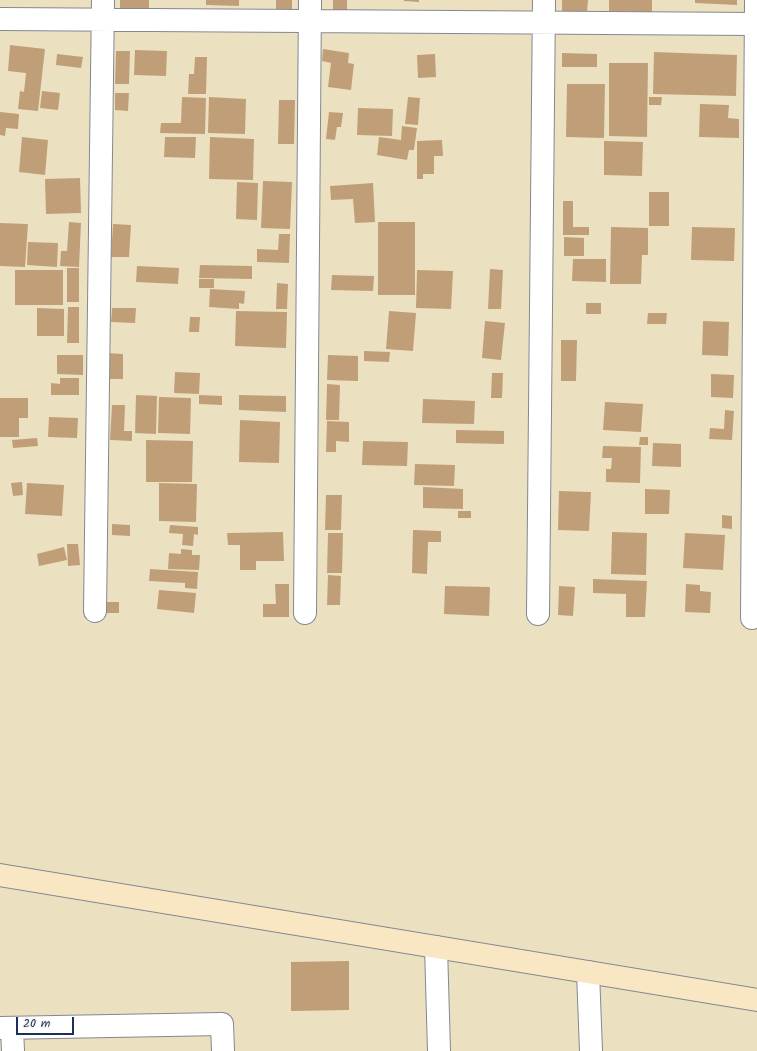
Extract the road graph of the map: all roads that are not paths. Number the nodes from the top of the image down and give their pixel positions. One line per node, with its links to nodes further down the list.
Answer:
1 (544, 0): 6 (street)
2 (756, 0): 7 (street)
3 (103, 10): 4 (street); 5 (street); 8 (street)
4 (310, 11): 6 (street); 9 (street)
5 (0, 19)
6 (544, 22): 7 (street); 10 (street)
7 (757, 24): 11 (street)
8 (95, 611)
9 (305, 613)
10 (538, 614)
11 (752, 618)
12 (0, 875): 13 (street)
13 (436, 947): 14 (street); 19 (street)
14 (588, 972): 15 (street); 20 (street)
15 (757, 1000)
16 (6, 1028): 17 (street); 18 (street)
17 (13, 1051)
18 (223, 1051)
19 (439, 1051)
20 (591, 1051)

